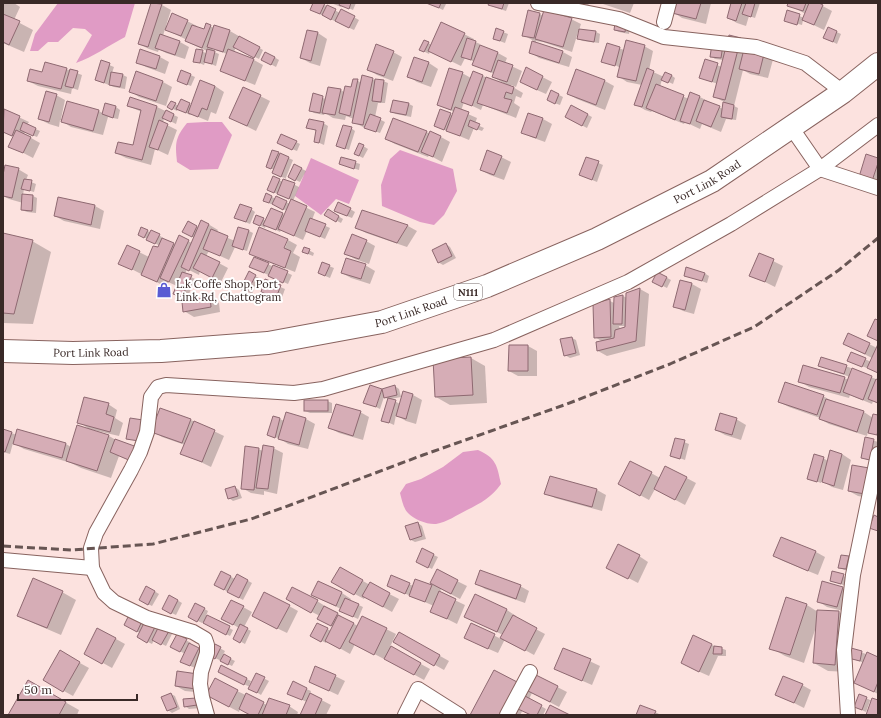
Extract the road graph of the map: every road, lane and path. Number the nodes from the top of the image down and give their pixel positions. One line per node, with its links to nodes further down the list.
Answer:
1 (538, 3): 5 (street)
2 (669, 3): 3 (street)
3 (664, 22)
4 (878, 64): 5 (highway, Port Link Road / N111)
5 (843, 92): 7 (highway, Port Link Road / N111)
6 (878, 125): 8 (street)
7 (790, 127): 8 (street); 10 (highway, Port Link Road / N111)
8 (820, 169): 9 (street); 13 (street)
9 (878, 188)
10 (3, 351)
11 (878, 454): 19 (street)
12 (3, 560): 13 (street)
13 (92, 568): 15 (street)
14 (530, 672): 18 (street)
15 (207, 715)
16 (405, 715): 17 (street)
17 (459, 715)
18 (507, 715)
19 (848, 715)

